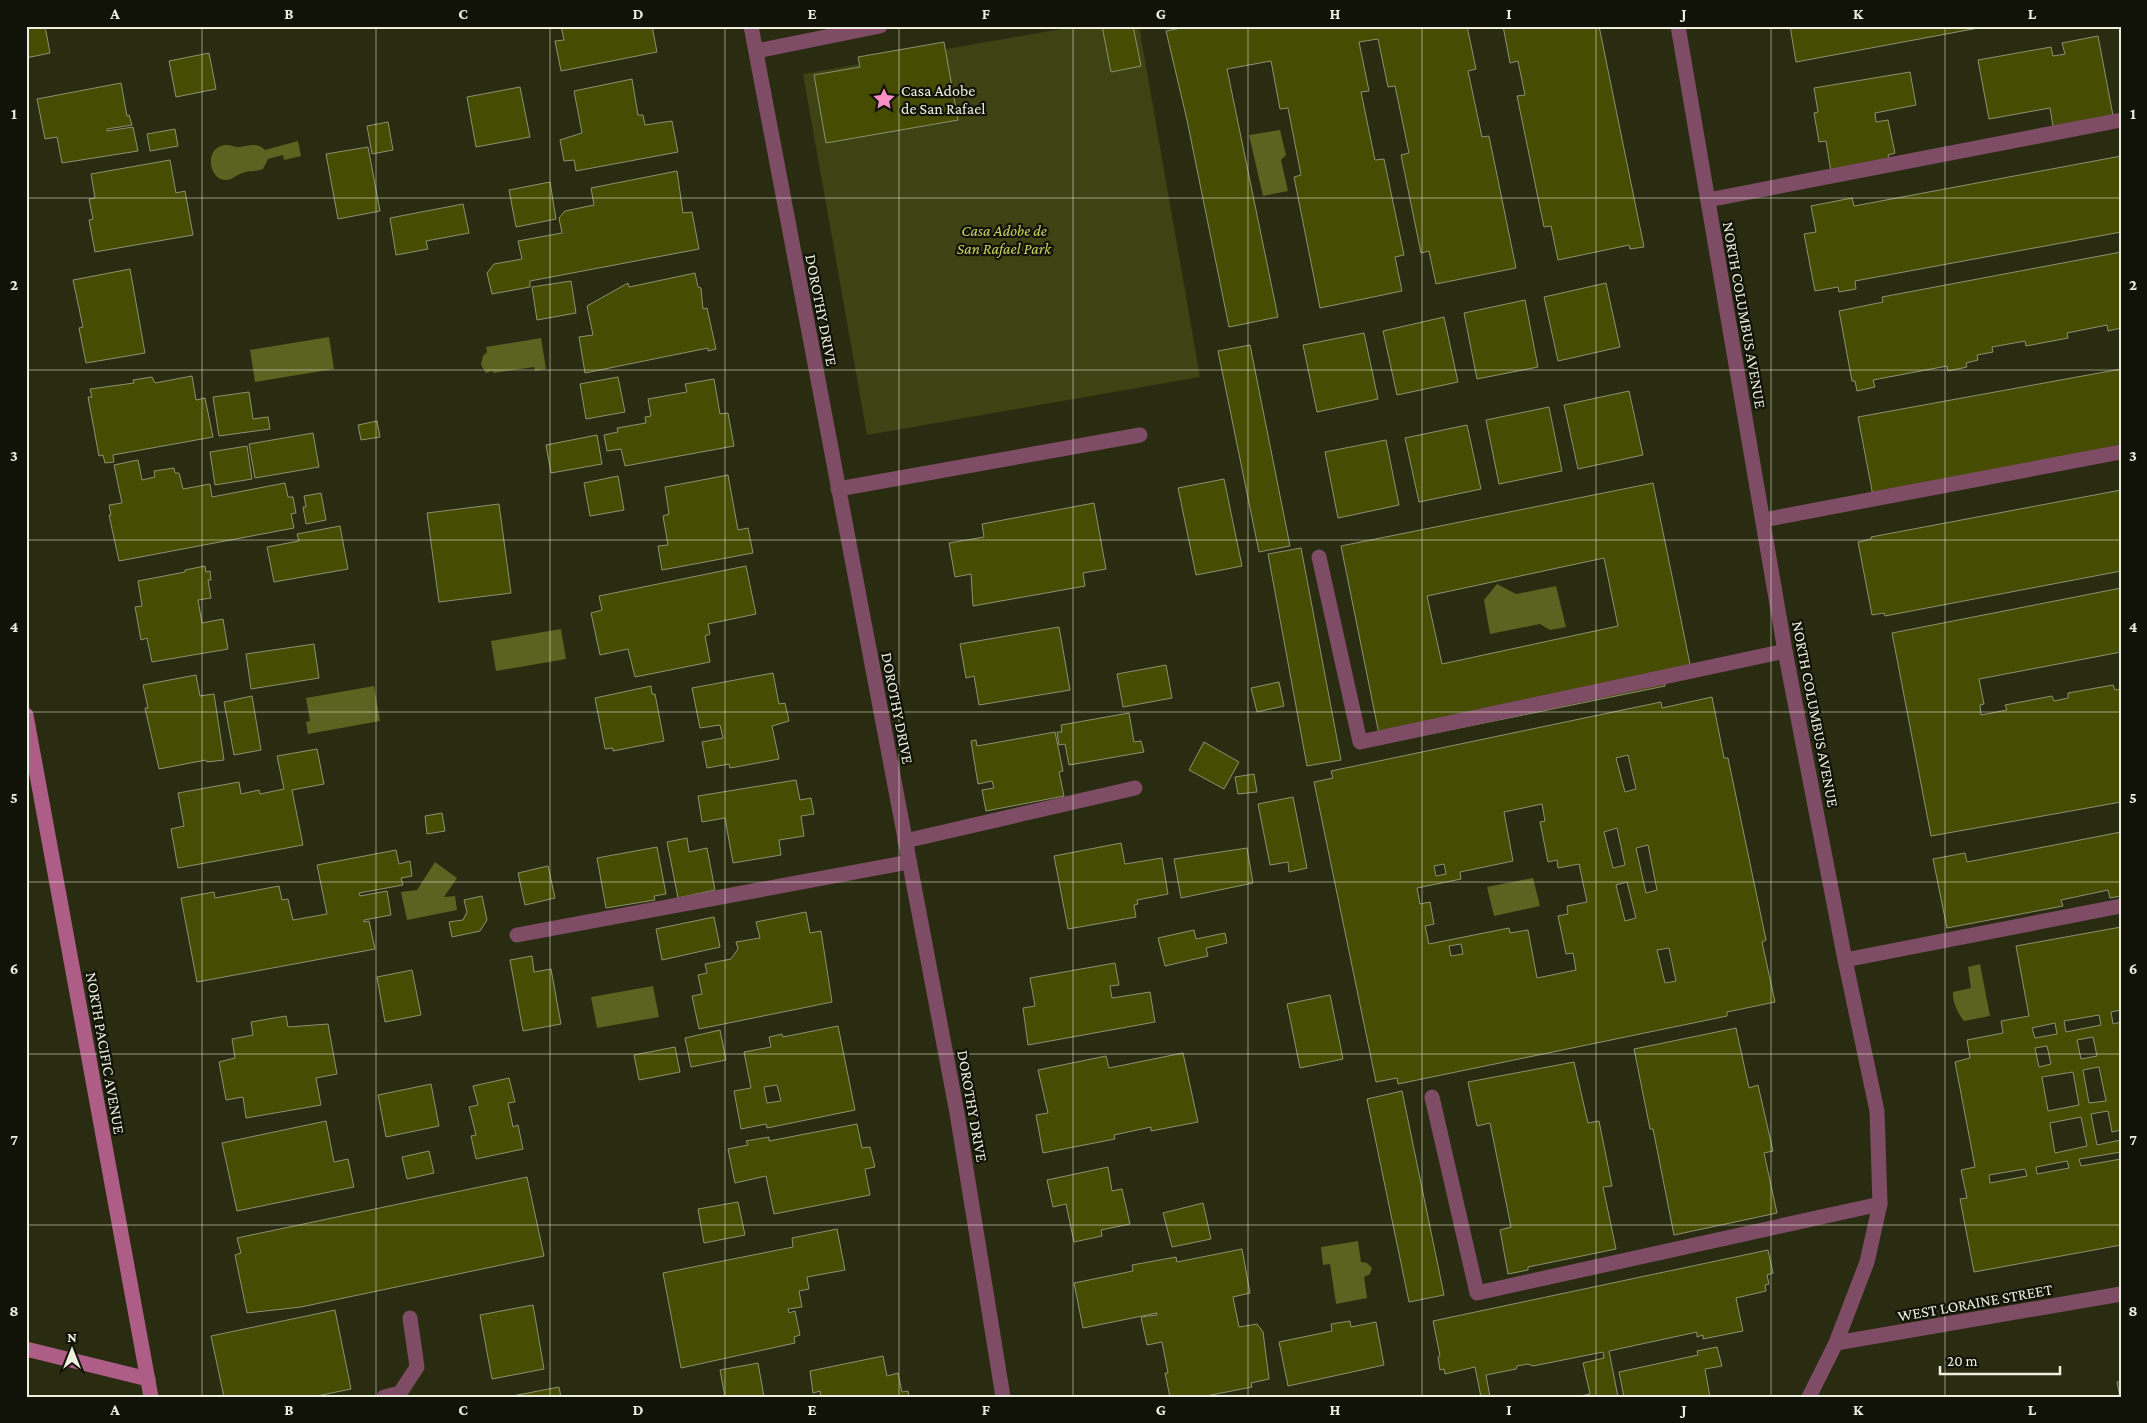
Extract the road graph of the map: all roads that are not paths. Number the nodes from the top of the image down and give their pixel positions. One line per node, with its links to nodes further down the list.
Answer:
1 (751, 26): 4 (street, DOROTHY DRIVE)
2 (880, 26): 4 (street)
3 (1678, 26): 6 (street, NORTH COLUMBUS AVENUE)
4 (756, 51): 9 (street, DOROTHY DRIVE)
5 (2121, 120): 6 (street)
6 (1708, 200): 10 (street, NORTH COLUMBUS AVENUE)
7 (1140, 434): 9 (street)
8 (2121, 452): 10 (street)
9 (838, 489): 15 (street, DOROTHY DRIVE)
10 (1763, 520): 12 (street, NORTH COLUMBUS AVENUE)
11 (1319, 557): 12 (street)
12 (1785, 651): 19 (street, NORTH COLUMBUS AVENUE)
13 (26, 715): 26 (street, NORTH PACIFIC AVENUE)
14 (1135, 788): 15 (street)
15 (905, 841): 16 (street, DOROTHY DRIVE)
16 (909, 862): 18 (street); 29 (street, DOROTHY DRIVE)
17 (2121, 906): 19 (street)
18 (517, 935)
19 (1845, 960): 21 (street, NORTH COLUMBUS AVENUE)
20 (1432, 1097): 21 (street)
21 (1880, 1204): 24 (street, NORTH COLUMBUS AVENUE)
22 (2121, 1294): 24 (street, WEST LORAINE STREET)
23 (410, 1318): 28 (street)
24 (1836, 1343): 30 (street, NORTH COLUMBUS AVENUE)
25 (26, 1349): 26 (street)
26 (148, 1379): 27 (street, NORTH PACIFIC AVENUE)
27 (151, 1397)
28 (384, 1397)
29 (1003, 1397)
30 (1809, 1397)

